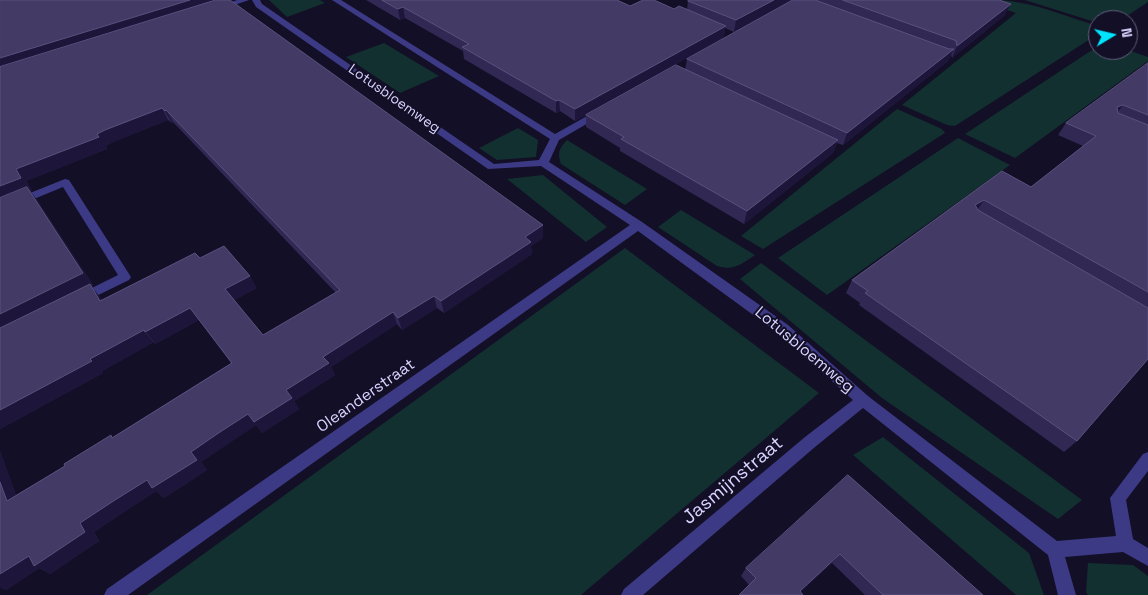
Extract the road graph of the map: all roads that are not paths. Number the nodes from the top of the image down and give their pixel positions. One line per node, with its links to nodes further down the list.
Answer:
1 (245, 0): 4 (street)
2 (256, 0): 7 (street, Lotusbloemweg)
3 (336, 0): 6 (street)
4 (207, 12)
5 (607, 109): 6 (street)
6 (555, 138): 7 (street)
7 (543, 163): 9 (street, Lotusbloemweg)
8 (0, 208): 10 (street)
9 (638, 225): 11 (street, Lotusbloemweg); 16 (street, Oleanderstraat)
10 (71, 304)
11 (863, 400): 14 (street, Lotusbloemweg); 17 (street, Jasmijnstraat)
12 (1148, 459): 13 (street)
13 (1125, 544): 14 (street); 15 (street)
14 (1055, 550): 18 (street)
15 (1148, 558)
16 (113, 595)
17 (630, 595)
18 (1067, 595)

